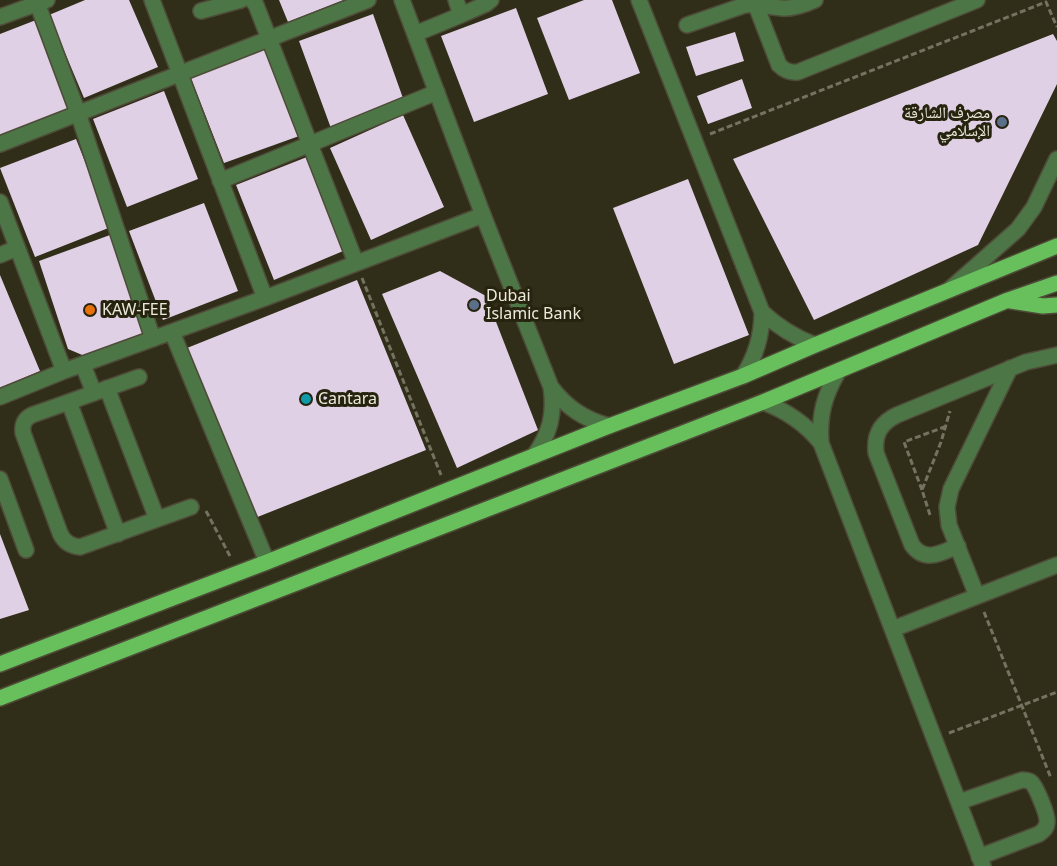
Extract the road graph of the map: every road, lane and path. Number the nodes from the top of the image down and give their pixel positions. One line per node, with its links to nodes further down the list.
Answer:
1 (152, 0): 20 (street)
2 (241, 0): 14 (street)
3 (252, 0): 19 (street)
4 (368, 0): 19 (street)
5 (402, 0): 18 (street)
6 (491, 0): 13 (street)
7 (639, 0): 23 (street)
8 (815, 0): 12 (street)
9 (977, 0): 12 (street)
10 (40, 1): 15 (street); 22 (street)
11 (1045, 1): 17 (path); 23 (path)
12 (755, 3): 16 (street)
13 (458, 7): 18 (street)
14 (201, 11)
15 (0, 17)
16 (687, 25)
17 (1057, 27)
18 (415, 34): 21 (street)
19 (269, 39): 20 (street); 25 (street)
20 (179, 74): 22 (street); 27 (street)
21 (436, 92): 25 (street); 29 (street)
22 (78, 113): 24 (street); 41 (street)
23 (694, 140): 39 (street)
24 (0, 144)
25 (310, 144): 27 (street); 33 (street)
26 (1057, 159): 35 (street)
27 (220, 181): 36 (street)
28 (0, 202): 31 (street)
29 (483, 215): 33 (street); 50 (street)
30 (1057, 246): 35 (main road)
31 (17, 248): 32 (street); 46 (street)
32 (0, 255)
33 (356, 263): 36 (street); 62 (path)
34 (1057, 283): 37 (main road)
35 (948, 290): 42 (main road)
36 (265, 298): 40 (street)
37 (1008, 300): 38 (main road); 47 (main road)
38 (1057, 305)
39 (762, 312): 42 (street); 48 (street)
40 (172, 332): 41 (street); 69 (street)
41 (153, 339): 44 (street)
42 (816, 345): 48 (main road)
43 (1057, 355): 45 (street)
44 (83, 365): 46 (street); 51 (street)
45 (1010, 368): 52 (street); 67 (street)
46 (64, 371): 53 (street)
47 (838, 372): 55 (main road); 58 (street)
48 (743, 376): 56 (main road)
49 (139, 377): 51 (street)
50 (551, 387): 56 (street); 59 (street)
51 (100, 391): 54 (street); 64 (street)
52 (954, 391): 57 (path); 67 (street)
53 (0, 397)
54 (69, 402): 66 (street); 66 (street)
55 (763, 402): 58 (street); 76 (main road)
56 (609, 426): 59 (main road)
57 (947, 426): 61 (path); 61 (path)
58 (821, 443): 73 (street)
59 (534, 456): 62 (main road)
60 (0, 479): 68 (street)
61 (922, 490): 65 (path)
62 (447, 491): 69 (main road)
63 (191, 507): 64 (street); 71 (path)
64 (157, 519): 66 (street)
65 (932, 521)
66 (118, 534)
67 (958, 546): 72 (street)
68 (26, 550)
69 (267, 562): 71 (main road)
70 (1057, 565): 72 (street)
71 (239, 573): 74 (main road)
72 (977, 596): 73 (street); 77 (path)
73 (892, 629): 78 (street)
74 (0, 664)
75 (1057, 692): 77 (path)
76 (0, 698)
77 (1022, 706): 78 (path); 79 (path)
78 (934, 739): 80 (street)
79 (1053, 783)
80 (959, 802): 81 (street); 81 (street)
81 (981, 862)

